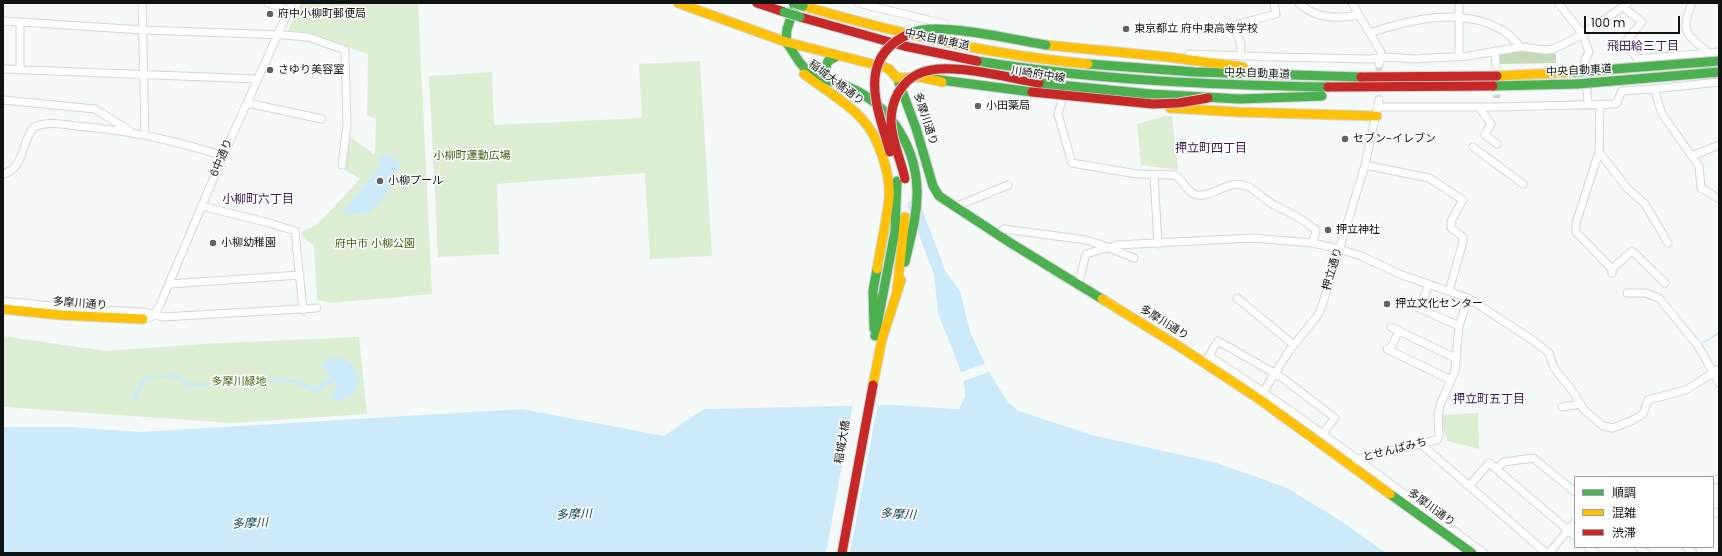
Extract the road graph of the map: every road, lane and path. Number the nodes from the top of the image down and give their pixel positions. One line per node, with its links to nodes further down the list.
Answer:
1 (142, 3): 21 (street)
2 (268, 3): 16 (street)
3 (292, 3): 16 (street, 6中通り)
4 (678, 3): 25 (main road)
5 (757, 3): 47 (main road, 中央自動車道, bridge)
6 (793, 3): 14 (main road, 中央自動車道, bridge)
7 (858, 3): 31 (street)
8 (1274, 3): 31 (street)
9 (1299, 3): 17 (street)
10 (1352, 3): 17 (street)
11 (1459, 3): 18 (street)
12 (1558, 3): 23 (street)
13 (1692, 3): 29 (street)
14 (800, 5): 25 (main road); 40 (main road, 中央自動車道)
15 (1625, 5): 23 (street); 33 (street)
16 (289, 10): 24 (street, 6中通り)
17 (1359, 15): 22 (street)
18 (1459, 18): 22 (street); 26 (street); 32 (street)
19 (3, 21): 20 (street)
20 (20, 22): 21 (street); 38 (street)
21 (143, 30): 24 (street); 41 (street)
22 (1370, 33): 34 (street)
23 (1582, 33): 26 (street); 56 (street)
24 (278, 34): 44 (street, 6中通り); 70 (street)
25 (786, 42): 30 (main road); 42 (main road, 稲城大橋通り); 105 (main road, 稲城大橋通り)
26 (1521, 47): 27 (street)
27 (1495, 51): 32 (street); 36 (street)
28 (1719, 52): 29 (street)
29 (1708, 53): 33 (street)
30 (838, 56): 42 (main road); 43 (main road)
31 (1240, 56): 34 (street)
32 (1459, 56): 34 (street)
33 (1637, 59): 49 (street)
34 (1380, 60)
35 (1719, 61): 40 (main road, 中央自動車道, bridge)
36 (1496, 66)
37 (3, 69): 38 (street)
38 (20, 70): 41 (street)
39 (1719, 72): 47 (main road, 中央自動車道, bridge)
40 (1565, 73): 105 (main road, bridge)
41 (145, 76): 44 (street); 63 (street)
42 (826, 78): 91 (main road, 稲城大橋通り)
43 (897, 78): 45 (main road, 川崎府中線); 54 (main road, 川崎府中線); 78 (main road, 多摩川通り)
44 (257, 79): 55 (street, 6中通り)
45 (933, 79): 50 (main road, bridge); 53 (main road, 川崎府中線)
46 (1719, 82): 48 (street)
47 (1564, 85): 50 (main road)
48 (1654, 88): 49 (street); 69 (street)
49 (1622, 91): 57 (street)
50 (1208, 98): 91 (main road, bridge)
51 (1497, 98): 59 (street)
52 (3, 100): 62 (street)
53 (1062, 100): 54 (main road, 川崎府中線); 73 (street)
54 (1106, 100): 60 (main road, 川崎府中線)
55 (246, 103): 61 (street); 68 (street, 6中通り)
56 (1588, 104): 57 (street); 59 (street)
57 (1600, 104): 67 (street)
58 (1479, 107): 59 (street); 60 (street); 64 (street)
59 (1497, 107)
60 (1378, 108): 71 (street, 押立通り)
61 (322, 119)
62 (132, 132): 63 (street); 72 (street)
63 (145, 135): 68 (street)
64 (1498, 144)
65 (1719, 145): 69 (street)
66 (1473, 147): 74 (street)
67 (1599, 152): 81 (street); 87 (street)
68 (223, 156): 77 (street, 6中通り)
69 (1692, 156): 76 (street)
70 (342, 165)
71 (1365, 165): 84 (street, 押立通り); 92 (street)
72 (3, 174)
73 (1154, 174): 80 (street); 82 (street)
74 (1523, 184)
75 (1008, 185): 78 (street)
76 (1719, 199)
77 (201, 206): 86 (street); 88 (street, 6中通り)
78 (954, 207): 79 (main road, 多摩川通り)
79 (997, 234): 83 (street); 89 (main road, 多摩川通り)
80 (1313, 243): 82 (street); 84 (street)
81 (1668, 243)
82 (1158, 244): 83 (street)
83 (1109, 247): 85 (street); 89 (street)
84 (1338, 249): 90 (street); 106 (street, 押立通り)
85 (1134, 258)
86 (300, 275): 88 (street); 99 (street)
87 (1665, 283)
88 (169, 284): 100 (street, 6中通り)
89 (1078, 285): 107 (main road, 多摩川通り)
90 (1429, 285): 92 (street); 102 (street)
91 (897, 290): 105 (main road, 稲城大橋通り)
92 (1449, 291): 95 (street)
93 (1627, 292): 109 (street)
94 (1237, 298): 106 (street)
95 (1468, 298): 102 (street, とせんばみち); 114 (street)
96 (3, 302): 100 (street)
97 (317, 308): 99 (street)
98 (3, 309): 101 (main road, 多摩川通り)
99 (303, 310): 100 (street)
100 (154, 314): 101 (street, 多摩川通り)
101 (143, 319)
102 (1459, 326): 108 (street, とせんばみち)
103 (1391, 327): 104 (street)
104 (1398, 330): 108 (street); 111 (street)
105 (878, 337): 125 (main road, 稲城大橋); 126 (main road, 稲城大橋)
106 (1294, 345): 110 (street, 押立通り)
107 (1206, 359): 110 (street); 113 (main road, 多摩川通り)
108 (1457, 359): 111 (street, とせんばみち)
109 (1716, 371): 112 (street); 114 (street)
110 (1275, 374): 113 (street, 押立通り); 116 (street)
111 (1451, 380): 117 (street, とせんばみち)
112 (1719, 383)
113 (1261, 395): 116 (street); 118 (main road, 多摩川通り)
114 (1581, 404): 115 (street)
115 (1562, 407)
116 (1323, 433): 118 (street)
117 (1421, 444): 118 (street, とせんばみち); 120 (street)
118 (1355, 462): 127 (main road, 多摩川通り); 128 (street)
119 (1496, 469): 120 (street); 121 (street); 123 (street)
120 (1469, 486): 129 (street)
121 (1574, 491)
122 (1574, 523): 123 (street)
123 (1568, 530): 124 (street); 129 (street)
124 (1574, 535)
125 (835, 553)
126 (842, 553)
127 (1472, 553)
128 (1484, 553)
129 (1548, 553)

